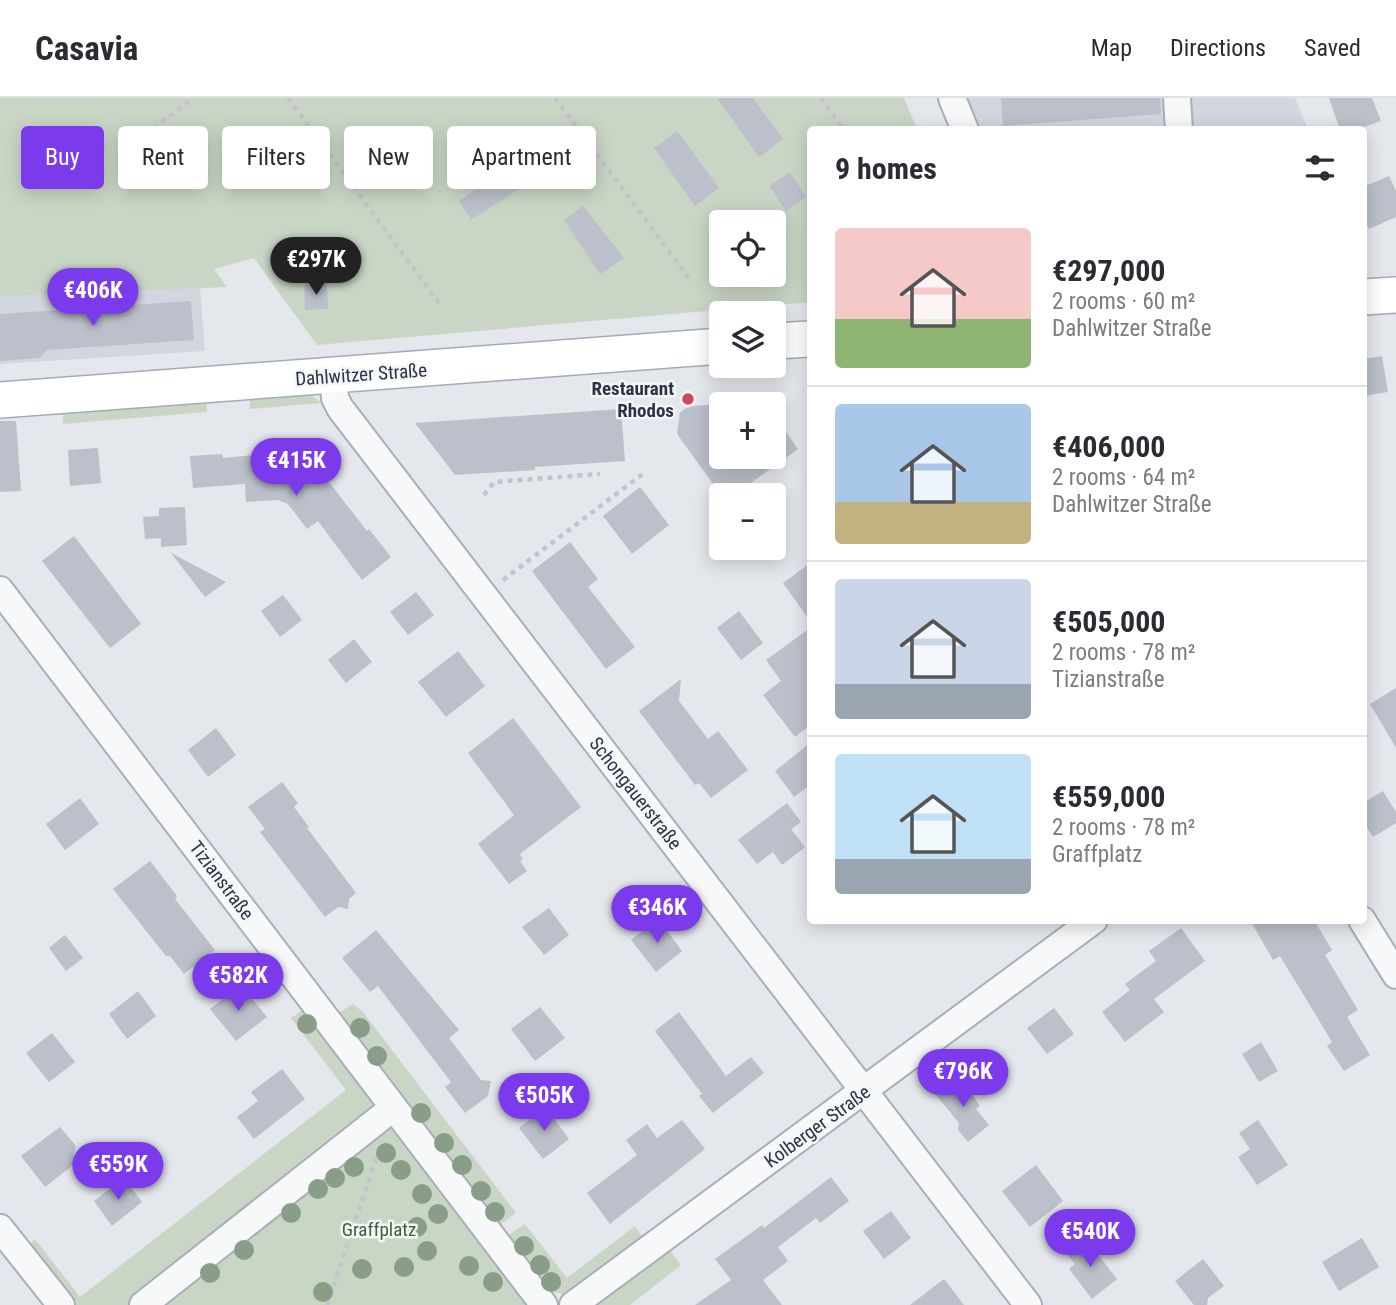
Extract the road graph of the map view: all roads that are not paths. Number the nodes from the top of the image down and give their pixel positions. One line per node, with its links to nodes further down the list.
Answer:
1 (953, 98): 3 (street)
2 (1177, 98): 4 (street)
3 (964, 126)
4 (1179, 126)
5 (807, 339): 6 (main road)
6 (786, 340)
7 (709, 347): 8 (main road, Dahlwitzer Straße)
8 (333, 376): 9 (main road, Dahlwitzer Straße); 14 (street, Schongauerstraße)
9 (0, 400)
10 (0, 590): 15 (street, Tizianstraße)
11 (1089, 924): 14 (street, Kolberger Straße)
12 (1364, 924): 13 (street)
13 (1396, 975)
14 (865, 1091): 20 (street, Kolberger Straße); 21 (street, Schongauerstraße)
15 (393, 1108): 18 (street); 19 (street, Tizianstraße)
16 (0, 1228): 17 (street)
17 (61, 1305)
18 (143, 1305)
19 (544, 1305)
20 (573, 1305)
21 (1028, 1305)

